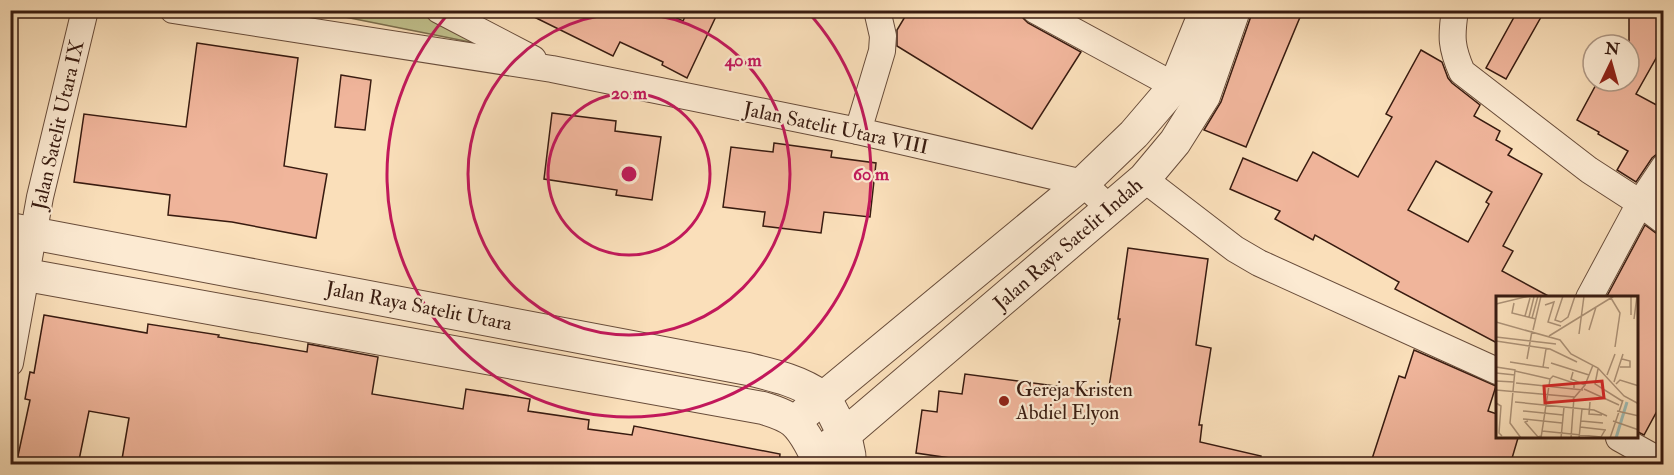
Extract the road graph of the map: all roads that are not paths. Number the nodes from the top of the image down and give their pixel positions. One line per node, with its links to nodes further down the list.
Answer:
1 (85, 10): 18 (street, Jalan Satelit Utara IX)
2 (173, 10): 9 (street, Jalan Satelit Utara VIII)
3 (439, 10): 9 (street, Jalan Satelit Utara VIII)
4 (877, 10): 11 (street)
5 (1035, 10): 10 (street)
6 (1206, 10): 10 (street, Jalan Raya Satelit Indah)
7 (1234, 10): 13 (street, Jalan Raya Satelit Indah)
8 (1455, 10): 15 (street)
9 (552, 69): 11 (street, Jalan Satelit Utara VIII)
10 (1175, 86): 14 (street, Jalan Raya Satelit Indah)
11 (858, 130): 14 (street, Jalan Satelit Utara VIII)
12 (1664, 167): 15 (street)
13 (1144, 179): 16 (street, Jalan Raya Satelit Indah); 22 (street)
14 (1083, 183): 16 (street); 23 (street, Jalan Raya Satelit Indah)
15 (1640, 203): 17 (street); 20 (street)
16 (1110, 210): 26 (street, Jalan Raya Satelit Indah)
17 (1664, 221)
18 (22, 231): 19 (street, Jalan Satelit Utara IX); 23 (street, Jalan Raya Satelit Utara)
19 (18, 273): 21 (street, Jalan Satelit Utara IX); 24 (street, Jalan Raya Satelit Utara)
20 (1590, 296)
21 (10, 363)
22 (1496, 371)
23 (823, 398): 24 (street, Jalan Raya Satelit Indah); 26 (street)
24 (794, 422): 27 (street, Jalan Raya Satelit Indah)
25 (1621, 439): 28 (street)
26 (847, 450): 27 (street, Jalan Raya Satelit Indah)
27 (817, 460)
28 (1664, 463)

